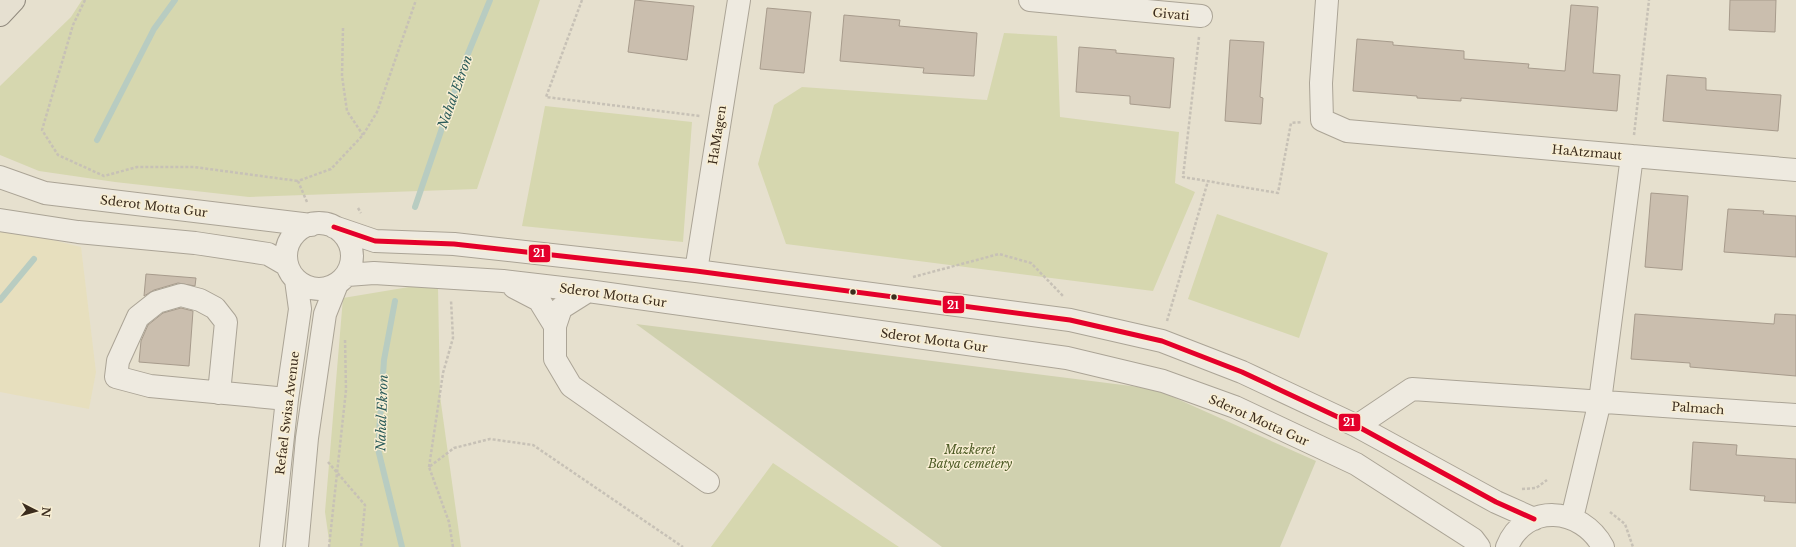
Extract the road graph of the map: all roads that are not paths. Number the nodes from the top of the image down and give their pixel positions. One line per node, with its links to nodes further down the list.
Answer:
1 (14, 0): 6 (main road)
2 (739, 0): 13 (street, HaMagen)
3 (1030, 0): 5 (street, Givati)
4 (1327, 0): 8 (street, HaAtzmaut)
5 (1093, 3): 7 (street, Givati)
6 (0, 16)
7 (1201, 16)
8 (1632, 156): 9 (street); 21 (street, HaAtzmaut)
9 (1796, 170)
10 (0, 177): 12 (street, Sderot Motta Gur)
11 (0, 220): 14 (street)
12 (320, 225): 13 (street, Sderot Motta Gur); 14 (street); 15 (street)
13 (696, 271): 23 (street, Sderot Motta Gur)
14 (292, 272): 15 (street); 20 (street, Refael Swisa Avenue)
15 (342, 279): 16 (street, Sderot Motta Gur); 28 (street, Refael Swisa Avenue)
16 (502, 281): 17 (street, Sderot Motta Gur); 18 (street)
17 (588, 291): 18 (street); 29 (street, Sderot Motta Gur)
18 (556, 326): 24 (street)
19 (219, 393): 19 (street); 20 (street)
20 (287, 399): 27 (street, Refael Swisa Avenue)
21 (1600, 401): 22 (street, Palmach); 23 (street, Palmach); 25 (street, HaAtzmaut)
22 (1796, 415)
23 (1357, 426): 26 (street, Sderot Motta Gur)
24 (708, 482)
25 (1572, 518): 26 (street); 31 (street)
26 (1534, 519): 30 (street)
27 (271, 547)
28 (297, 547)
29 (1479, 547)
30 (1507, 547)
31 (1603, 547)

